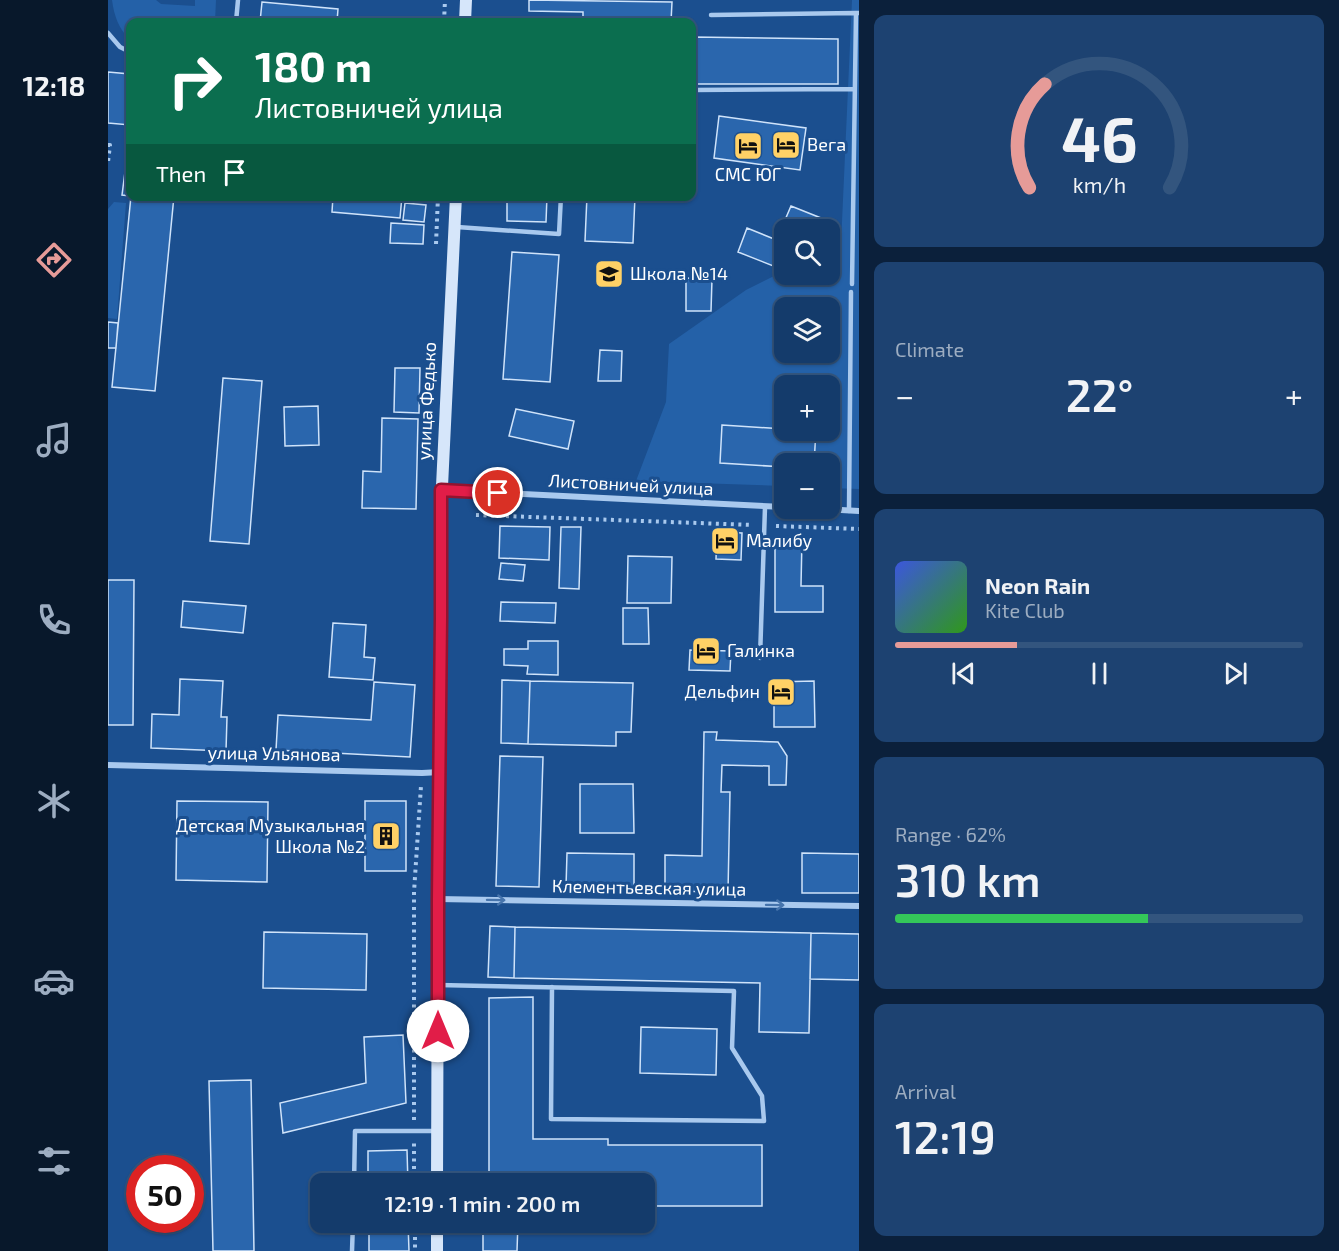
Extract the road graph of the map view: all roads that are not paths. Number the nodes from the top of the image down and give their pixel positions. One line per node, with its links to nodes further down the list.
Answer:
1 (238, 0): 5 (lane)
2 (466, 0): 6 (main road)
3 (857, 13): 4 (lane); 9 (lane)
4 (711, 15)
5 (236, 18)
6 (465, 18)
7 (108, 33): 8 (lane)
8 (126, 50)
9 (854, 89): 10 (lane); 14 (lane)
10 (696, 90)
11 (456, 201): 13 (main road, улица Федько)
12 (561, 201): 13 (lane)
13 (454, 227): 16 (main road, улица Федько)
14 (852, 284)
15 (851, 292): 20 (lane)
16 (441, 490): 17 (street, Листовничей улица); 24 (main road, улица Федько)
17 (765, 507): 18 (street, Листовничей улица); 22 (lane)
18 (774, 507)
19 (840, 510): 20 (street)
20 (849, 511): 21 (street)
21 (859, 511)
22 (760, 658)
23 (108, 765): 24 (street, улица Ульянова)
24 (440, 772): 25 (main road, улица Федько)
25 (438, 899): 26 (street, Клементьевская улица, one-way to 26); 27 (main road, улица Федько)
26 (859, 906)
27 (438, 985): 28 (lane); 29 (main road, улица Федько)
28 (552, 987): 28 (lane)
29 (438, 1131): 30 (lane); 31 (main road, улица Федько)
30 (354, 1173)
31 (437, 1173)
32 (353, 1233): 34 (lane)
33 (437, 1233): 35 (main road)
34 (352, 1251)
35 (437, 1251)

